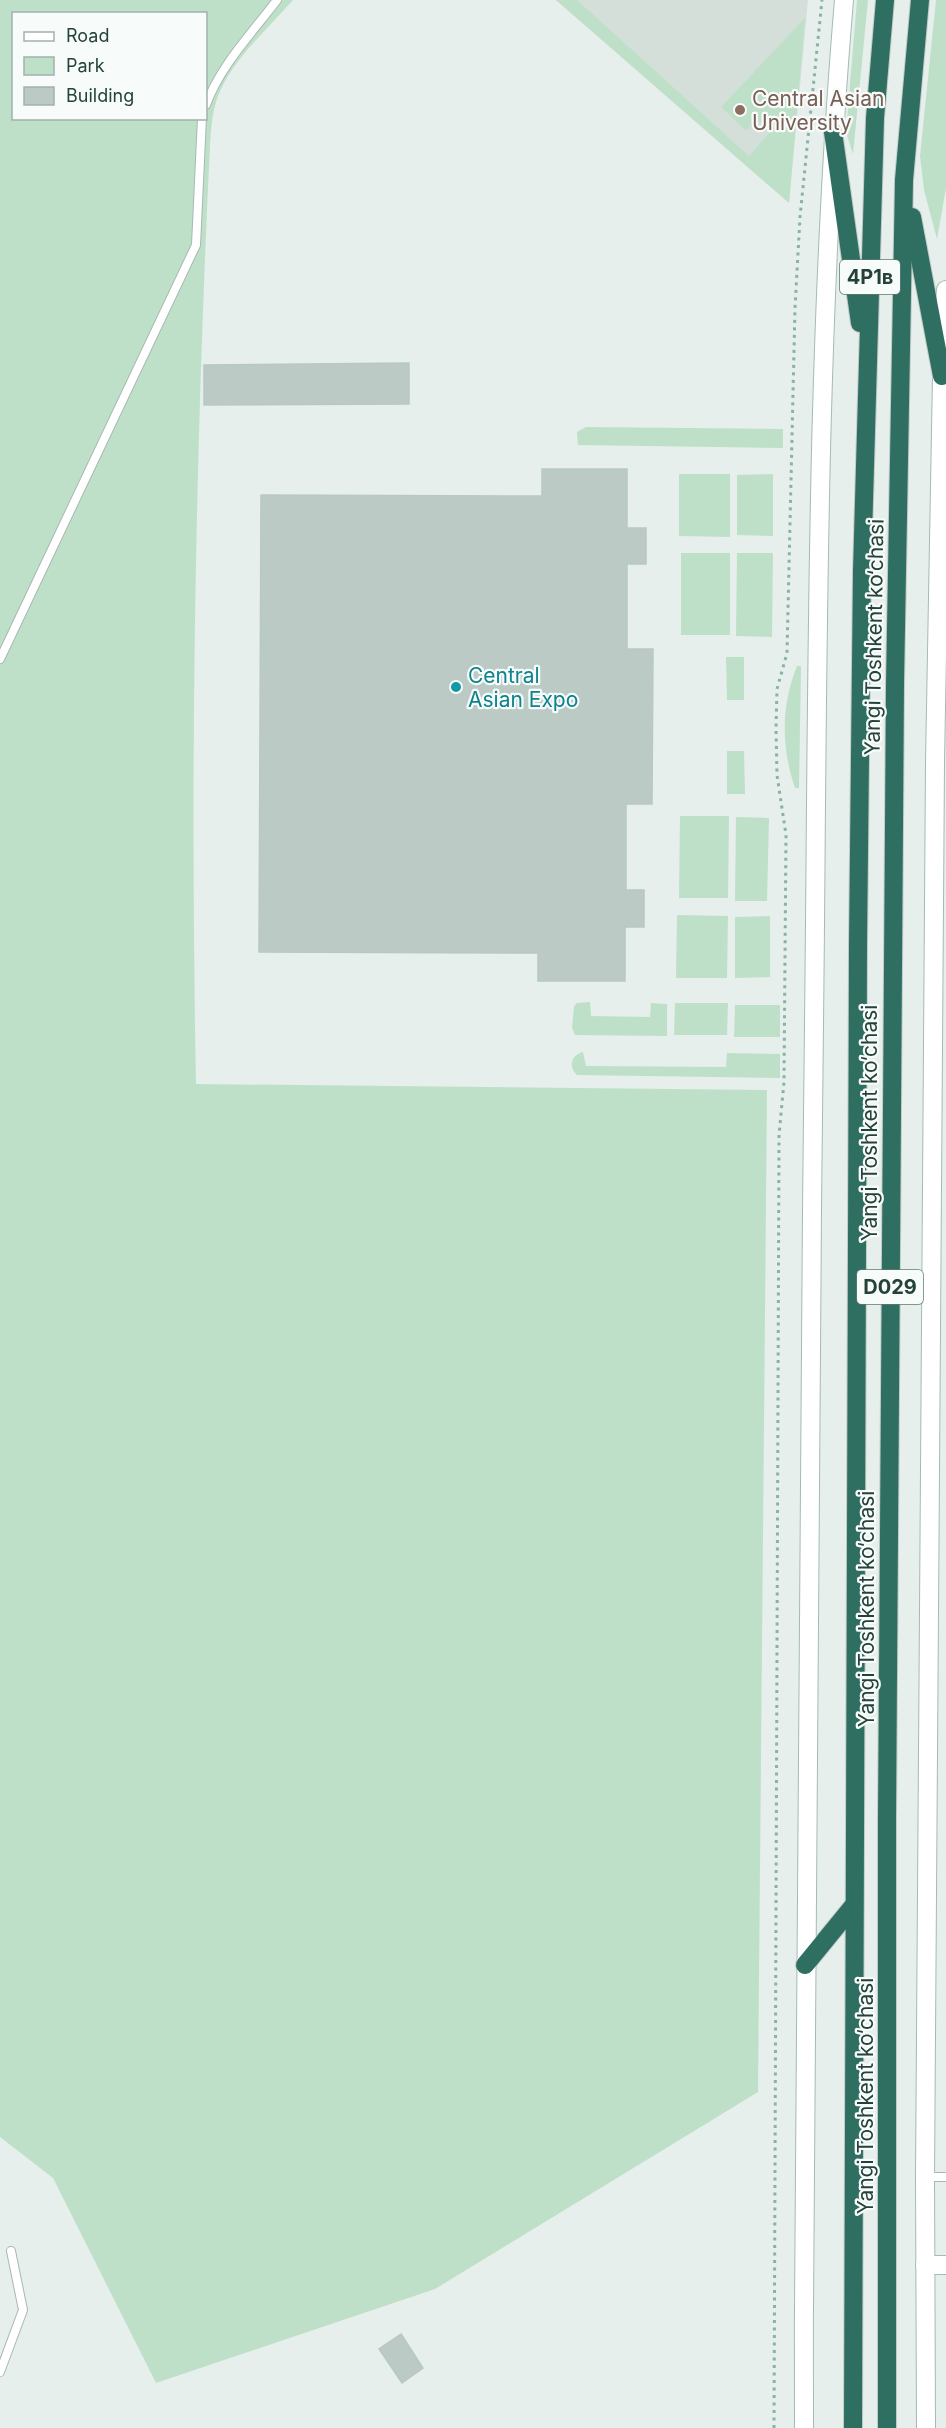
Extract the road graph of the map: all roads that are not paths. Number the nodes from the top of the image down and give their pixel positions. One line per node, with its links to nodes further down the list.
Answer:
1 (277, 0): 5 (lane)
2 (844, 0): 7 (main road)
3 (885, 0): 10 (highway, 4Р1в)
4 (920, 0): 8 (highway, Yangi Toshkent ko‘chasi / D029)
5 (207, 103)
6 (202, 120): 12 (lane)
7 (833, 132): 10 (highway); 14 (main road)
8 (904, 180): 11 (highway); 23 (highway, Yangi Toshkent ko‘chasi / D029)
9 (946, 290): 11 (main road)
10 (867, 372): 13 (highway, Yangi Toshkent ko‘chasi / D029)
11 (942, 376): 15 (main road)
12 (0, 659)
13 (854, 1905): 14 (highway); 22 (highway, Yangi Toshkent ko‘chasi / D029)
14 (805, 1965): 21 (main road)
15 (925, 2177): 16 (lane); 18 (main road)
16 (946, 2177)
17 (12, 2251): 20 (lane)
18 (925, 2265): 19 (main road); 24 (main road)
19 (946, 2265)
20 (0, 2372)
21 (804, 2428)
22 (854, 2428)
23 (887, 2428)
24 (926, 2428)

